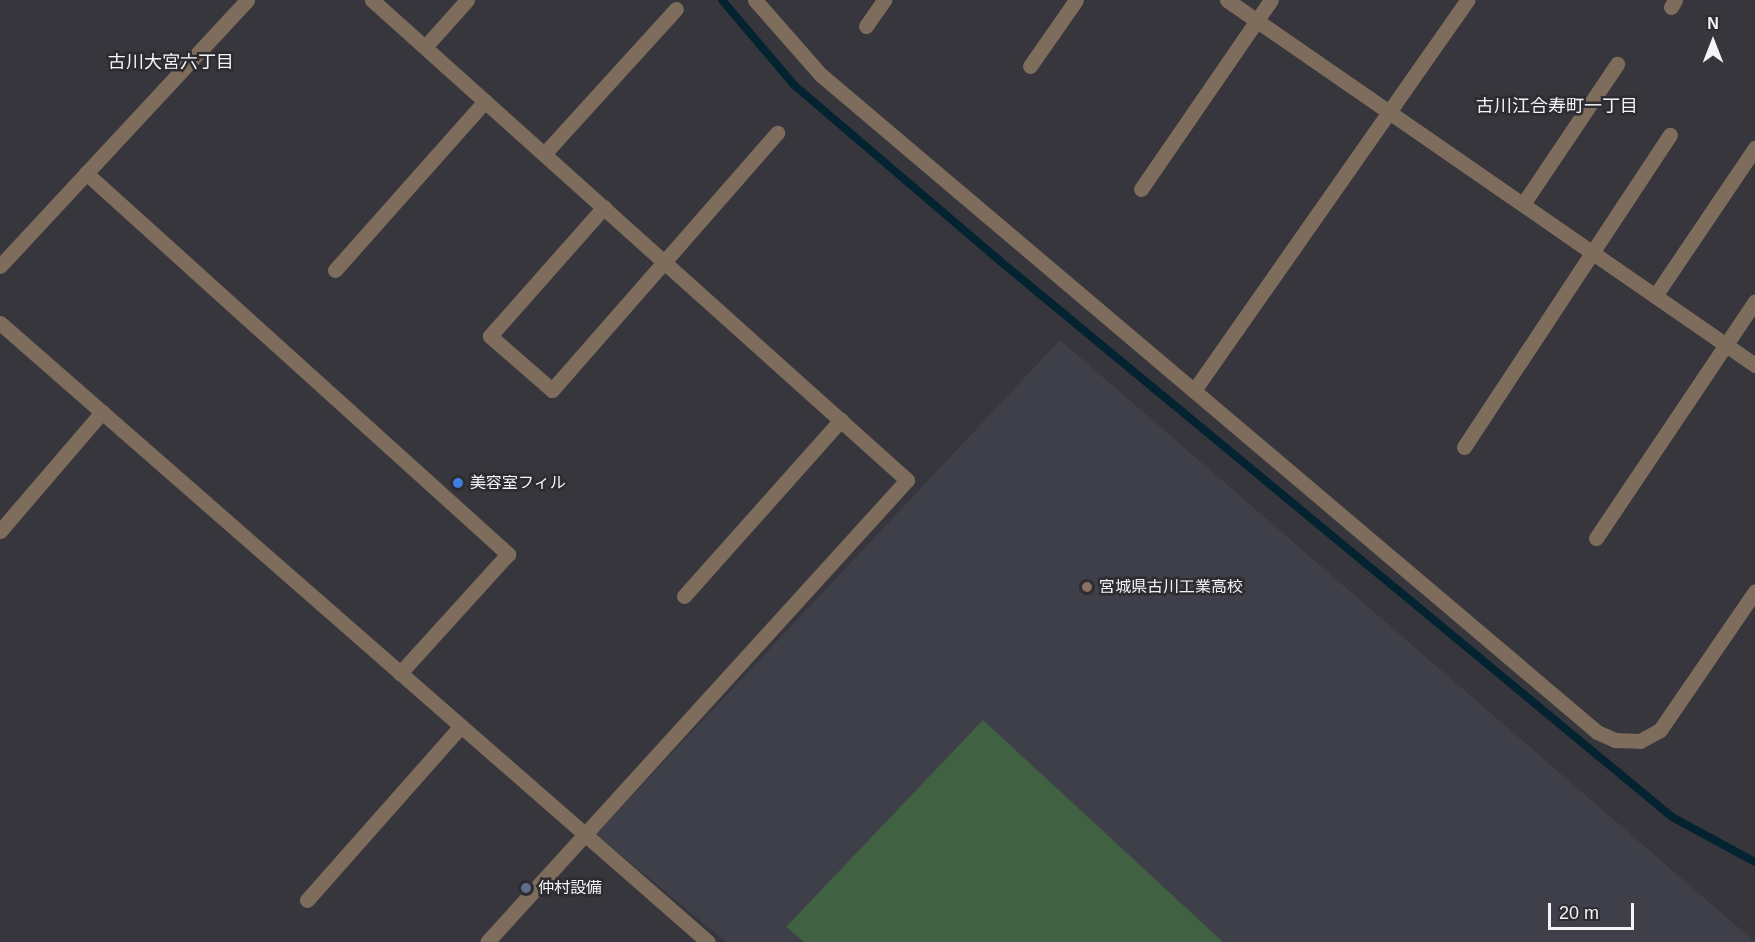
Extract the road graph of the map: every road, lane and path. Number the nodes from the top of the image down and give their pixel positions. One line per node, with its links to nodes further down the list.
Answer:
1 (247, 0): 22 (street)
2 (372, 0): 13 (street)
3 (467, 0): 13 (street)
4 (755, 0): 35 (street)
5 (884, 0): 12 (street)
6 (1076, 0): 15 (street)
7 (1227, 0): 11 (street)
8 (1271, 0): 11 (street)
9 (1467, 0): 17 (street)
10 (676, 9): 21 (street)
11 (1257, 20): 17 (street); 23 (street)
12 (867, 26)
13 (425, 47): 16 (street)
14 (1617, 64): 24 (street)
15 (1030, 66)
16 (485, 101): 21 (street); 29 (street)
17 (1389, 111): 24 (street); 35 (street)
18 (777, 133): 27 (street)
19 (1670, 135): 26 (street)
20 (1755, 148): 30 (street)
21 (544, 154): 25 (street)
22 (86, 173): 28 (street); 43 (street)
23 (1141, 189)
24 (1523, 204): 26 (street)
25 (604, 207): 27 (street); 27 (street)
26 (1592, 252): 30 (street); 38 (street)
27 (664, 262): 37 (street)
28 (0, 266)
29 (335, 270)
30 (1655, 296): 33 (street)
31 (1755, 301): 33 (street)
32 (0, 323): 36 (street)
33 (1726, 344): 34 (street); 40 (street)
34 (1755, 364)
35 (1195, 389): 41 (street)
36 (102, 412): 39 (street); 43 (street)
37 (841, 420): 42 (street); 45 (street)
38 (1464, 447)
39 (0, 531)
40 (1596, 538)
41 (1755, 591)
42 (684, 596)
43 (400, 673): 44 (street)
44 (460, 726): 45 (street); 46 (street)
45 (584, 833): 47 (street); 48 (street)
46 (308, 900)
47 (487, 942)
48 (708, 942)

